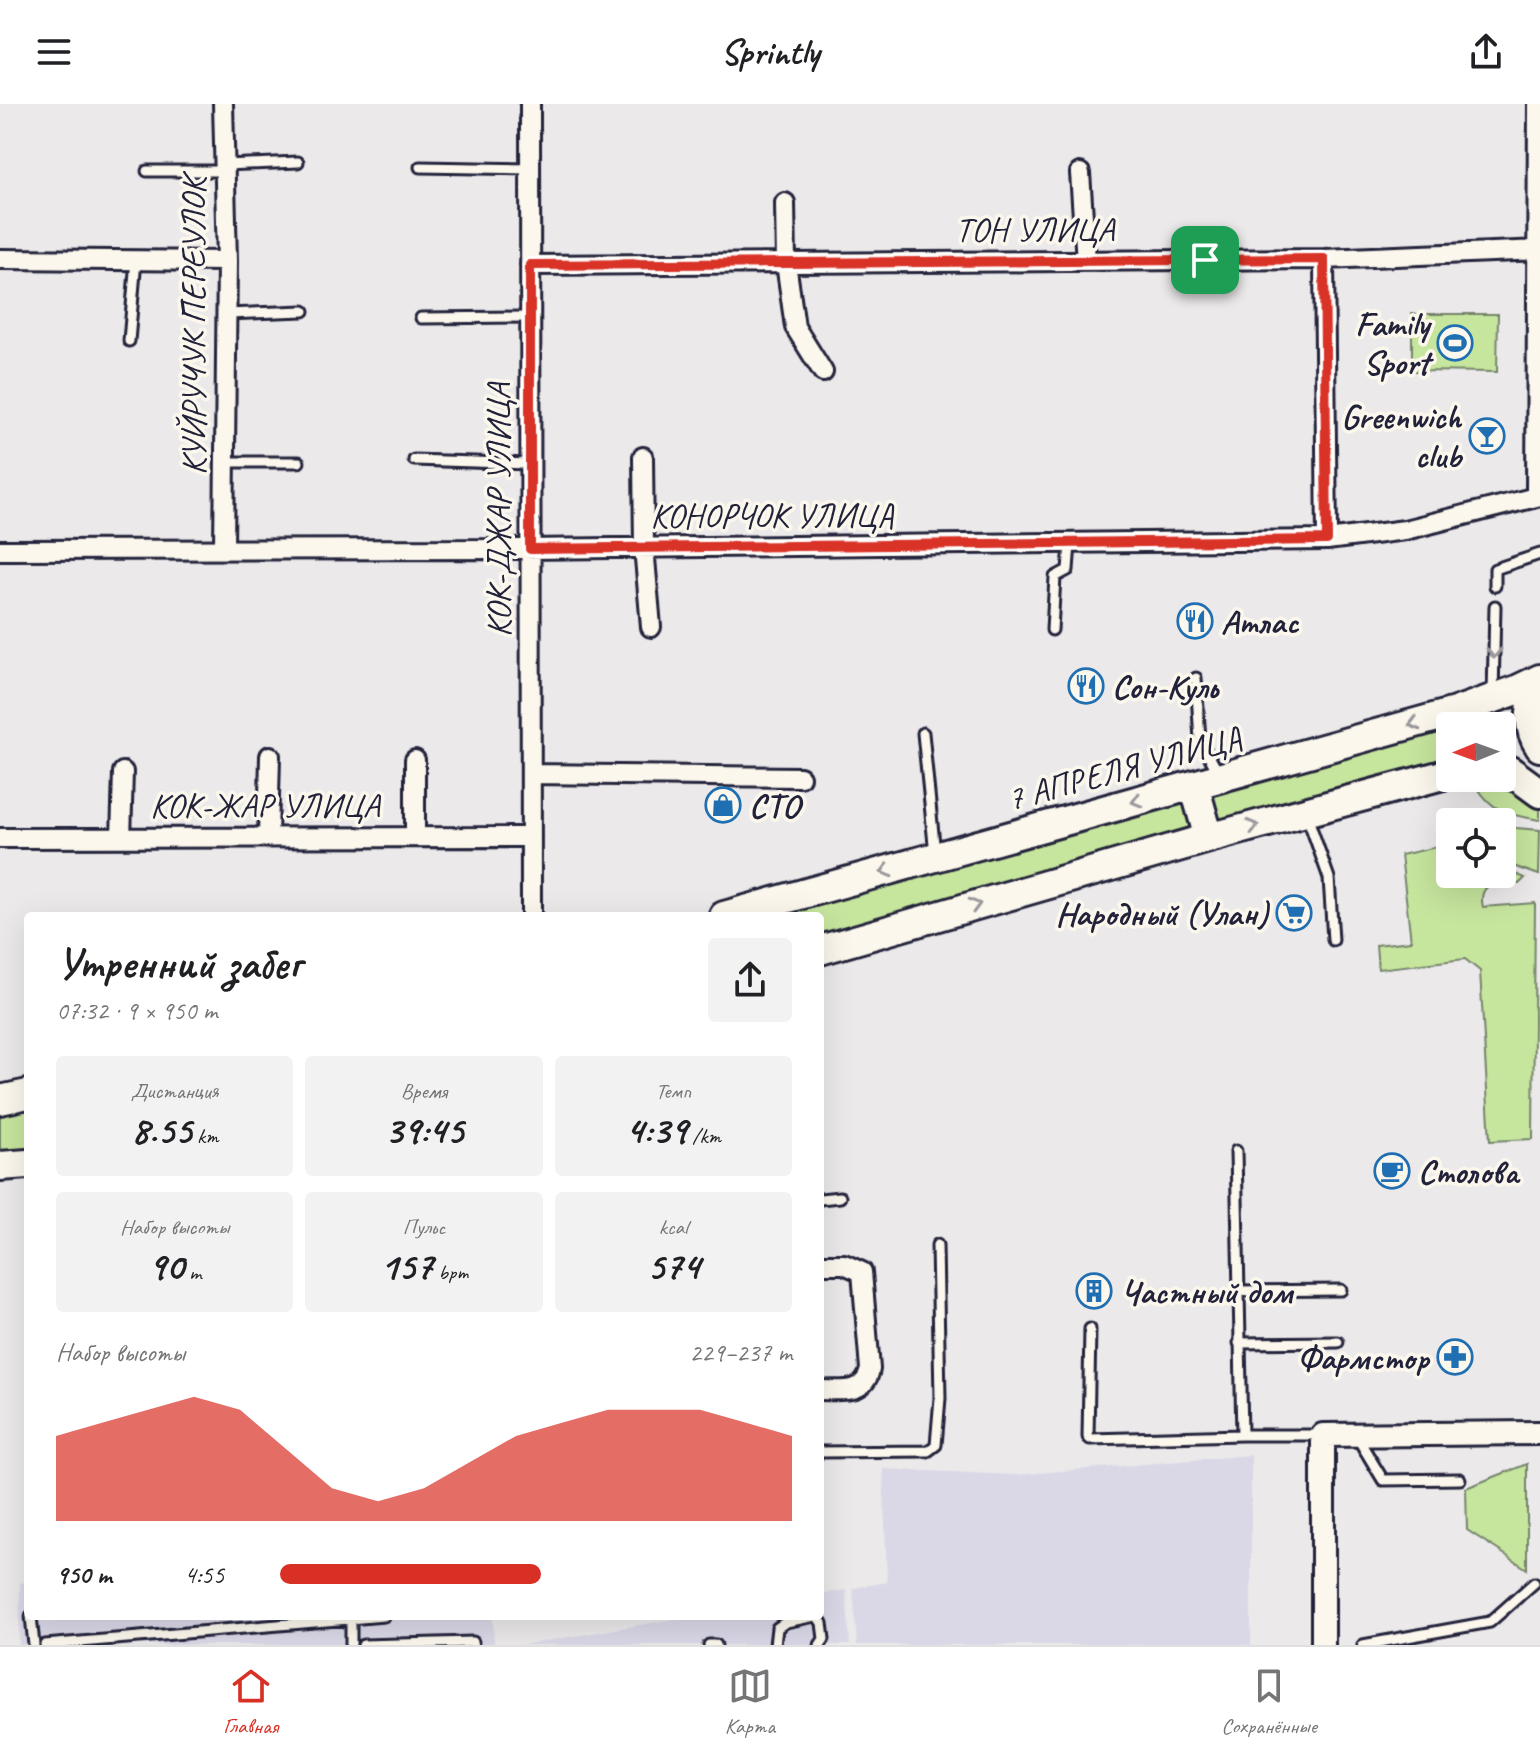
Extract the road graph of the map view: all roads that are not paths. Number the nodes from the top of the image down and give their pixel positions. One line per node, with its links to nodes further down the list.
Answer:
1 (223, 104): 6 (street, КУЙРУЧУК ПЕРЕУЛОК)
2 (530, 104): 7 (street, КОК-ДЖАР УЛИЦА)
3 (1538, 104): 11 (street)
4 (298, 162): 6 (lane)
5 (420, 167): 7 (lane)
6 (225, 168): 8 (lane); 15 (street, КУЙРУЧУК ПЕРЕУЛОК)
7 (530, 169): 18 (street, КОК-ДЖАР УЛИЦА)
8 (147, 171)
9 (1080, 173): 16 (street)
10 (785, 203): 17 (street)
11 (1539, 250): 13 (street, ТОН УЛИЦА); 30 (street)
12 (0, 259): 14 (street)
13 (1324, 259): 16 (street, ТОН УЛИЦА); 31 (street)
14 (136, 260): 15 (street); 23 (lane)
15 (227, 261): 20 (street, КУЙРУЧУК ПЕРЕУЛОК)
16 (1086, 261): 17 (street, ТОН УЛИЦА)
17 (786, 263): 18 (street, ТОН УЛИЦА); 24 (street)
18 (530, 265): 21 (street, КОК-ДЖАР УЛИЦА)
19 (304, 311): 20 (lane)
20 (227, 314): 27 (street, КУЙРУЧУК ПЕРЕУЛОК)
21 (530, 317): 22 (lane); 29 (street, КОК-ДЖАР УЛИЦА)
22 (421, 318)
23 (129, 341)
24 (823, 372)
25 (643, 457): 33 (street)
26 (414, 460): 29 (lane)
27 (225, 462): 28 (lane); 34 (street, КУЙРУЧУК ПЕРЕУЛОК)
28 (299, 462)
29 (530, 464): 35 (street, КОК-ДЖАР УЛИЦА)
30 (1538, 496): 31 (street, КОНОРЧОК УЛИЦА)
31 (1327, 540): 32 (street, КОНОРЧОК УЛИЦА)
32 (1070, 544): 33 (street, КОНОРЧОК УЛИЦА); 41 (lane)
33 (644, 547): 35 (street, КОНОРЧОК УЛИЦА); 40 (street)
34 (224, 548): 35 (street, КОНОРЧОК УЛИЦА); 36 (street, КОНОРЧОК УЛИЦА)
35 (530, 549): 53 (street, КОК-ДЖАР УЛИЦА)
36 (0, 550)
37 (1540, 554): 38 (lane)
38 (1495, 586)
39 (1495, 606): 45 (lane, one-way to 45)
40 (651, 627)
41 (1052, 630)
42 (1196, 678): 57 (lane)
43 (1540, 679): 45 (main road, 7 АПРЕЛЯ УЛИЦА)
44 (1540, 686): 47 (main road)
45 (1493, 700): 57 (main road, 7 АПРЕЛЯ УЛИЦА, one-way to 57)
46 (923, 733): 67 (lane)
47 (1540, 747)
48 (270, 756): 61 (street)
49 (415, 760): 62 (street)
50 (1540, 762): 51 (main road)
51 (1516, 763)
52 (123, 772): 65 (street)
53 (531, 774): 55 (street); 63 (street, КОК-ДЖАР УЛИЦА)
54 (1516, 775): 59 (main road)
55 (800, 777)
56 (1436, 777): 60 (main road)
57 (1223, 778): 58 (main road, 7 АПРЕЛЯ УЛИЦА)
58 (1194, 785): 66 (main road); 67 (main road, 7 АПРЕЛЯ УЛИЦА, one-way to 67)
59 (1540, 793)
60 (1305, 812): 66 (main road, one-way to 60); 70 (lane)
61 (268, 837): 62 (street, КОК-ЖАР УЛИЦА); 65 (street, КОК-ЖАР УЛИЦА)
62 (415, 837): 63 (street, КОК-ЖАР УЛИЦА)
63 (531, 837): 68 (street, КОК-ДЖАР УЛИЦА)
64 (0, 838): 65 (street, КОК-ЖАР УЛИЦА)
65 (121, 838)
66 (1209, 838): 71 (main road, one-way to 66)
67 (935, 857): 69 (main road, 7 АПРЕЛЯ УЛИЦА, one-way to 69)
68 (531, 912)
69 (738, 912)
70 (1333, 940)
71 (824, 949)
72 (24, 1095): 73 (main road)
73 (0, 1100)
74 (1236, 1151): 82 (lane)
75 (24, 1164): 76 (main road)
76 (0, 1166)
77 (840, 1197): 78 (lane)
78 (824, 1199)
79 (937, 1245): 91 (lane)
80 (824, 1264): 86 (street)
81 (1341, 1290): 82 (lane)
82 (1239, 1291): 85 (lane)
83 (1090, 1329): 89 (lane)
84 (1338, 1342): 85 (lane)
85 (1239, 1343): 89 (lane)
86 (824, 1390)
87 (1540, 1433): 88 (street)
88 (1355, 1434): 90 (street); 92 (lane)
89 (1242, 1435): 90 (lane)
90 (1323, 1435): 108 (street)
91 (824, 1452)
92 (1460, 1479)
93 (1534, 1583): 109 (lane)
94 (31, 1620): 100 (lane)
95 (318, 1620): 101 (lane)
96 (351, 1620): 102 (lane)
97 (796, 1620): 106 (lane)
98 (819, 1620): 107 (lane)
99 (473, 1642): 103 (lane)
100 (34, 1645)
101 (45, 1645)
102 (351, 1645)
103 (363, 1645)
104 (709, 1645): 105 (lane)
105 (716, 1645)
106 (775, 1645)
107 (820, 1645)
108 (1323, 1645)
109 (1363, 1645)

